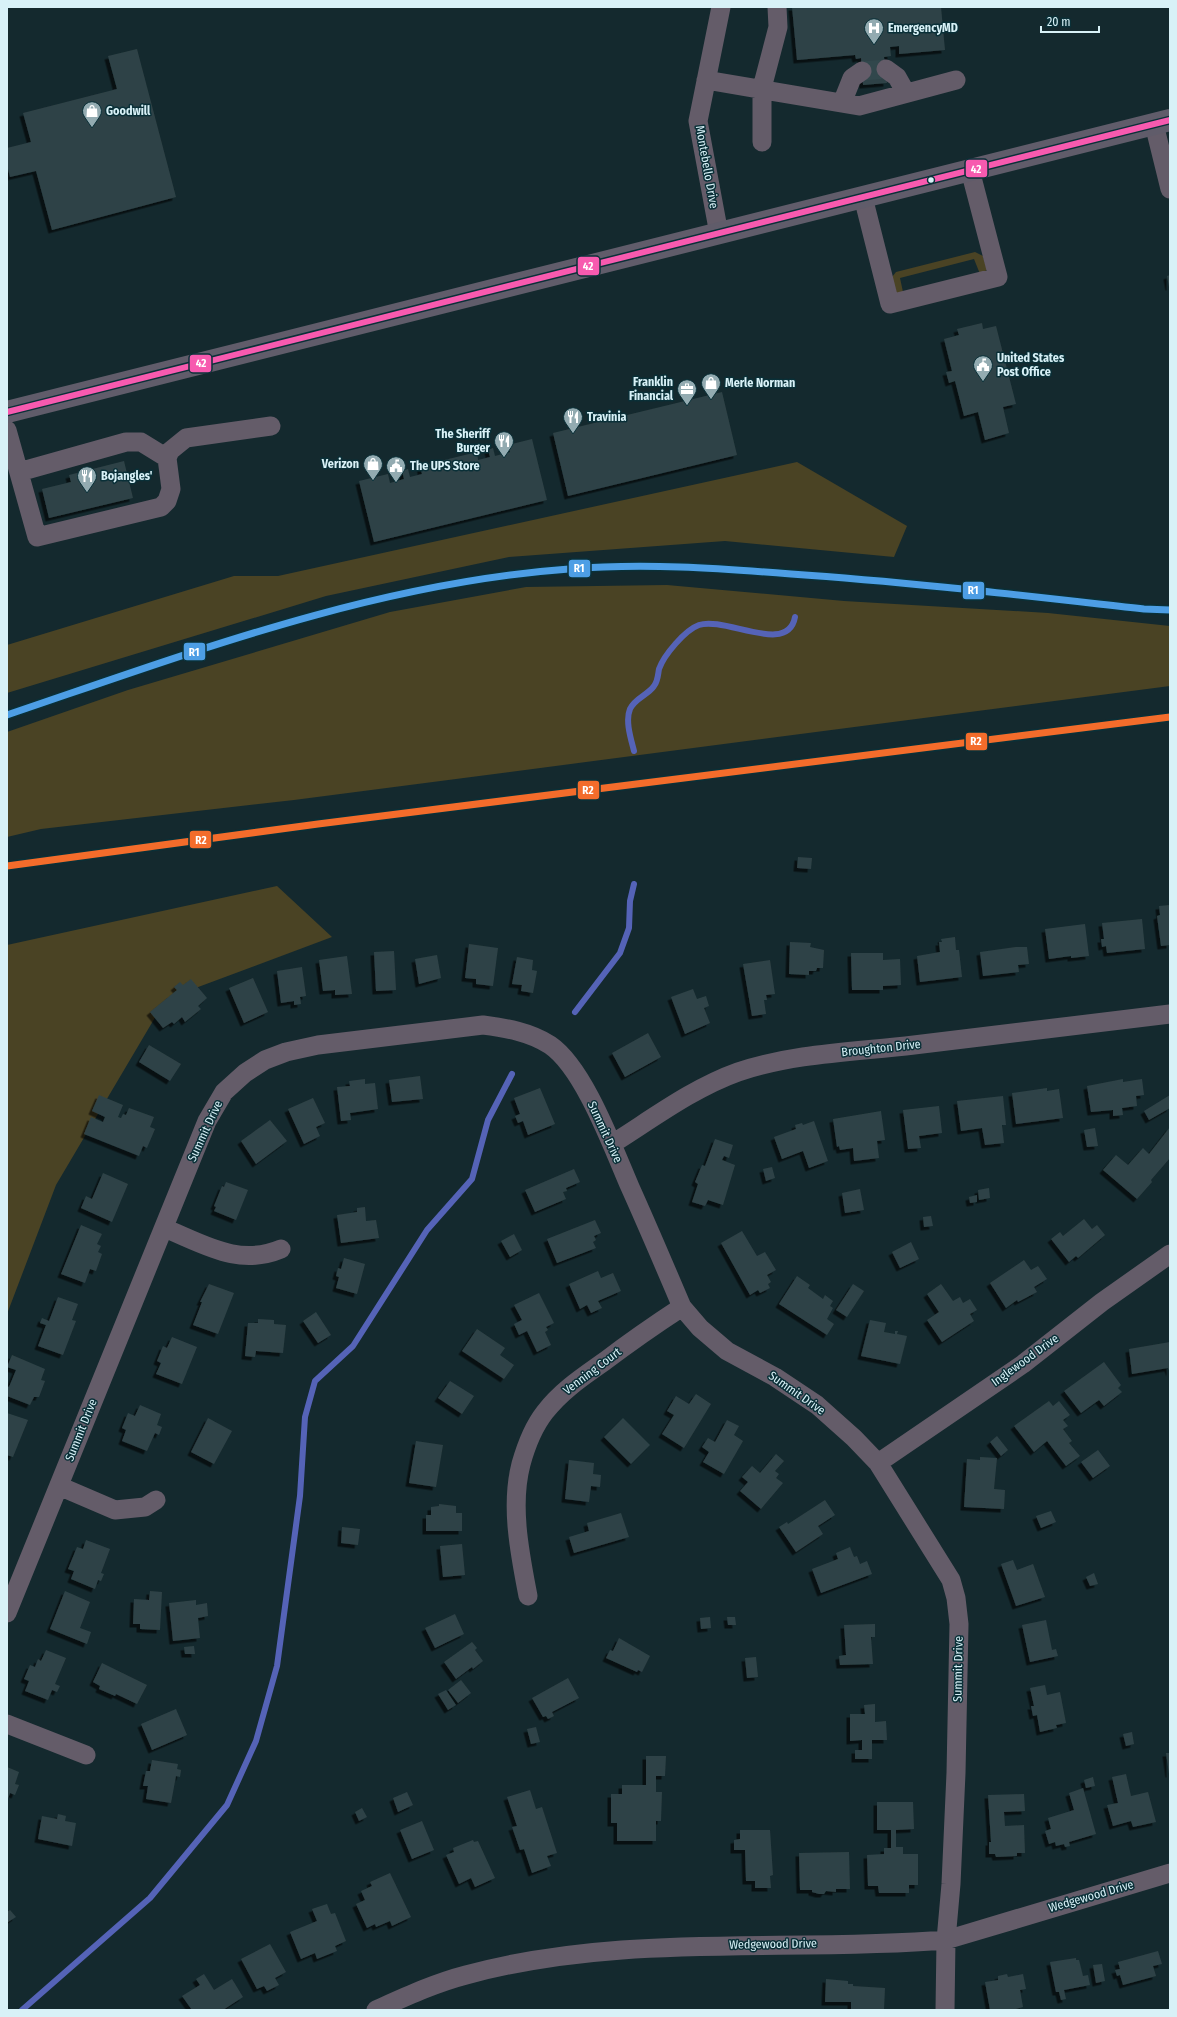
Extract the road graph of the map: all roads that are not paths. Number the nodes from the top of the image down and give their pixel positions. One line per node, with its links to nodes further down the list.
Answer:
1 (721, 7): 5 (street, Montebello Drive)
2 (777, 7): 7 (street)
3 (886, 70): 8 (street)
4 (862, 72): 9 (street)
5 (706, 80): 7 (street); 15 (street, Montebello Drive)
6 (956, 80): 8 (street)
7 (762, 88): 9 (street); 11 (street)
8 (906, 93): 9 (street)
9 (842, 103)
10 (1162, 122): 12 (main road); 13 (street)
11 (762, 142)
12 (970, 170): 14 (main road); 14 (street)
13 (1170, 189)
14 (863, 197): 15 (main road)
15 (719, 234): 16 (main road)
16 (7, 412)
17 (271, 426): 19 (street)
18 (7, 430): 20 (street)
19 (167, 458): 20 (street); 20 (street)
20 (19, 472)
21 (1170, 1014): 22 (street, Broughton Drive)
22 (612, 1144): 23 (street, Summit Drive); 26 (street, Summit Drive)
23 (164, 1228): 24 (street); 28 (street, Summit Drive)
24 (281, 1249)
25 (1170, 1254): 27 (street, Inglewood Drive)
26 (682, 1307): 27 (street, Summit Drive); 30 (street, Venning Court)
27 (878, 1463): 35 (street, Summit Drive)
28 (58, 1486): 29 (street); 31 (street, Summit Drive)
29 (156, 1500)
30 (528, 1596)
31 (7, 1613)
32 (7, 1724): 33 (street)
33 (86, 1755)
34 (1170, 1873): 35 (street, Wedgewood Drive)
35 (946, 1940): 36 (street, Wedgewood Drive); 37 (street, Summit Drive)
36 (376, 2010)
37 (945, 2010)

